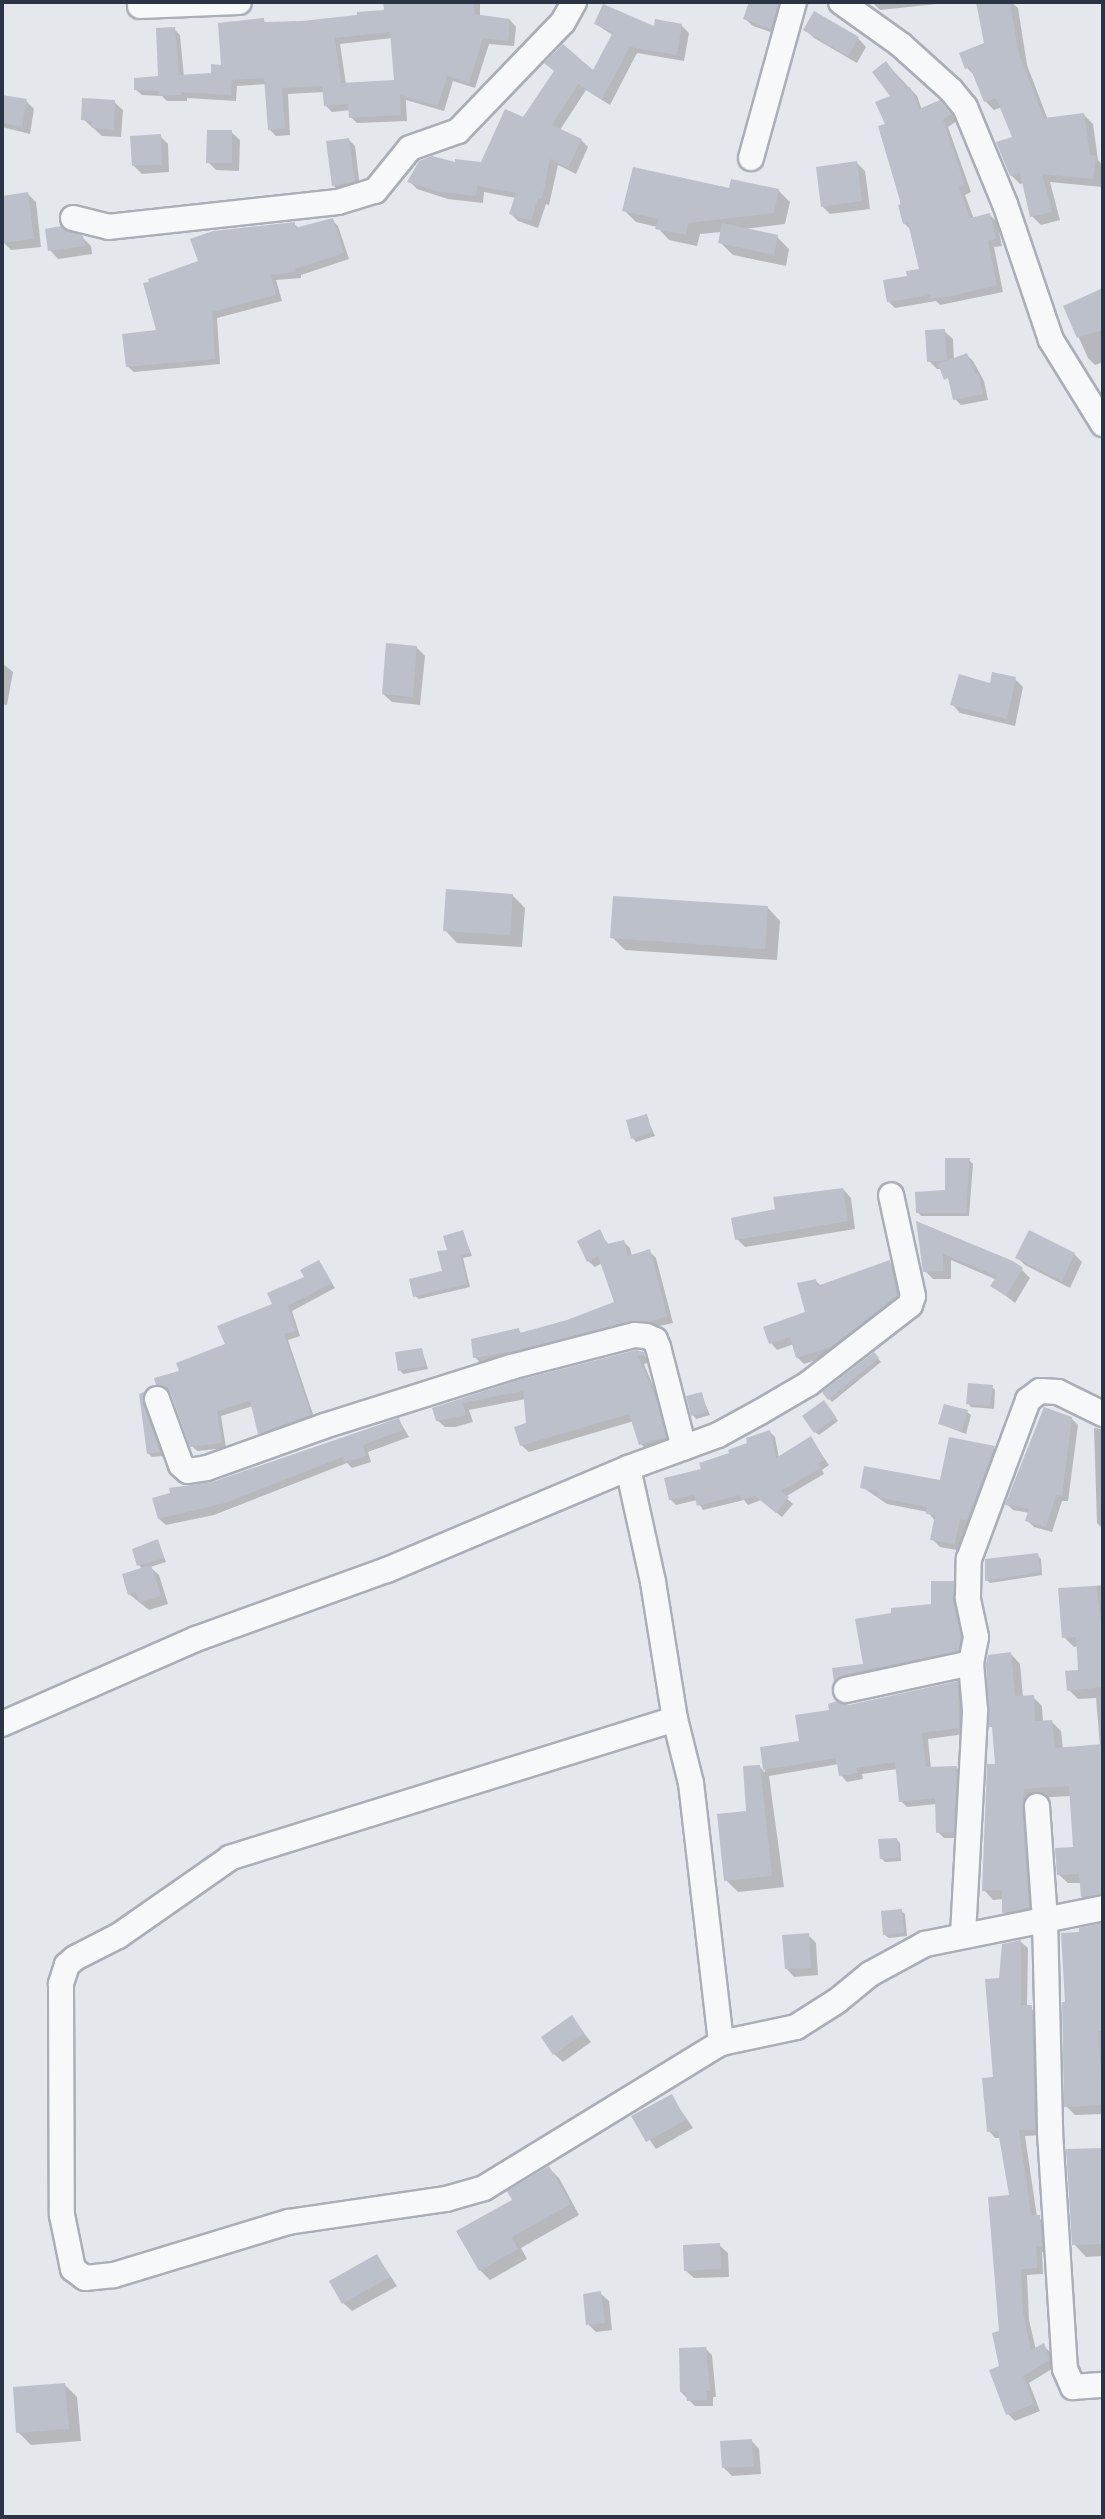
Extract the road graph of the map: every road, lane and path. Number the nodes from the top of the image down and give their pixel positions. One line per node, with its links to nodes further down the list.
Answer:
1 (239, 2): 5 (street)
2 (574, 2): 7 (street)
3 (794, 2): 6 (street)
4 (841, 2): 8 (street)
5 (140, 6)
6 (751, 158)
7 (73, 218)
8 (1103, 424)
9 (891, 1195): 12 (street)
10 (157, 1399): 12 (street)
11 (1103, 1414): 14 (street)
12 (684, 1448): 13 (street)
13 (628, 1468): 16 (street); 17 (street)
14 (971, 1663): 15 (street); 21 (street)
15 (846, 1690)
16 (675, 1719): 22 (street); 22 (street)
17 (2, 1724)
18 (1037, 1806): 20 (street)
19 (1103, 1908): 20 (street)
20 (1045, 1920): 21 (street); 23 (street)
21 (962, 1935): 22 (street)
22 (721, 2043)
23 (1103, 2385)

